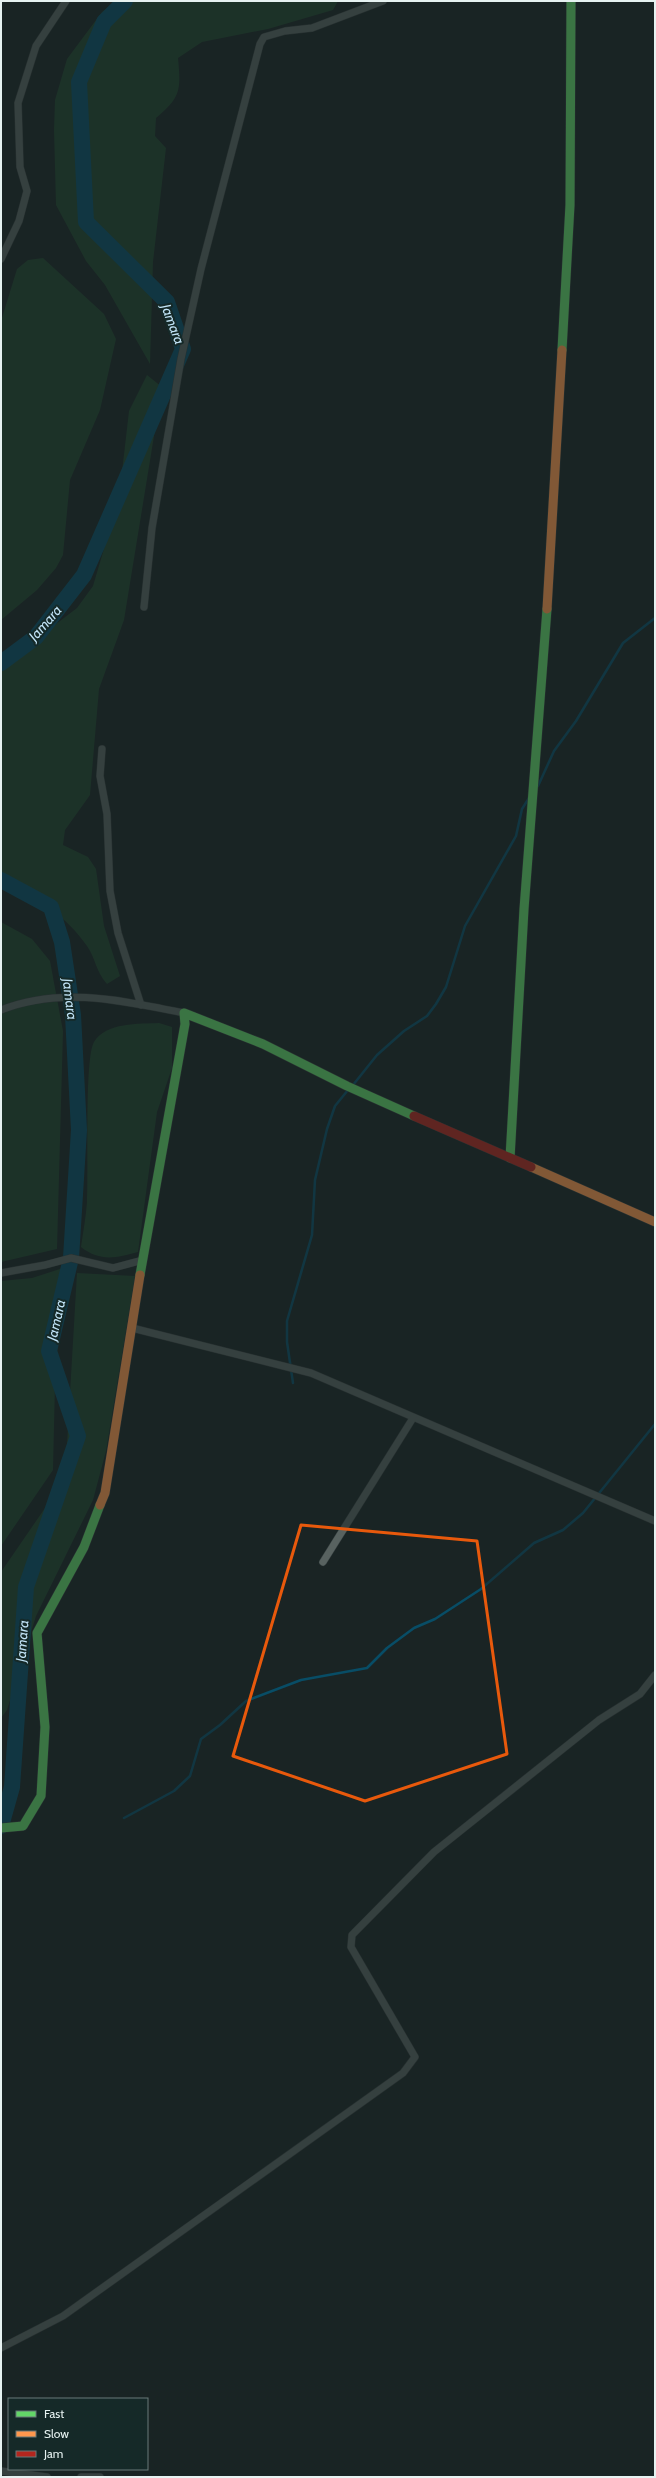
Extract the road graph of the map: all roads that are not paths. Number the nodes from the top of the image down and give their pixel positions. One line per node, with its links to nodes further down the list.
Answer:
1 (66, 1): 4 (street)
2 (383, 1): 5 (street)
3 (571, 1): 10 (street)
4 (1, 259)
5 (144, 607)
6 (102, 749): 7 (street)
7 (141, 1005): 8 (street); 9 (street)
8 (1, 1010)
9 (184, 1013): 10 (street); 12 (street)
10 (510, 1158): 11 (street)
11 (655, 1222)
12 (143, 1260): 13 (street); 14 (street)
13 (1, 1273)
14 (132, 1328): 15 (street); 19 (street)
15 (413, 1418): 16 (street); 17 (street)
16 (655, 1521)
17 (323, 1562)
18 (655, 1675): 20 (street)
19 (1, 1828)
20 (1, 2348)
21 (1, 2471): 22 (street)
22 (48, 2477)
23 (81, 2477): 24 (street)
24 (100, 2477)

